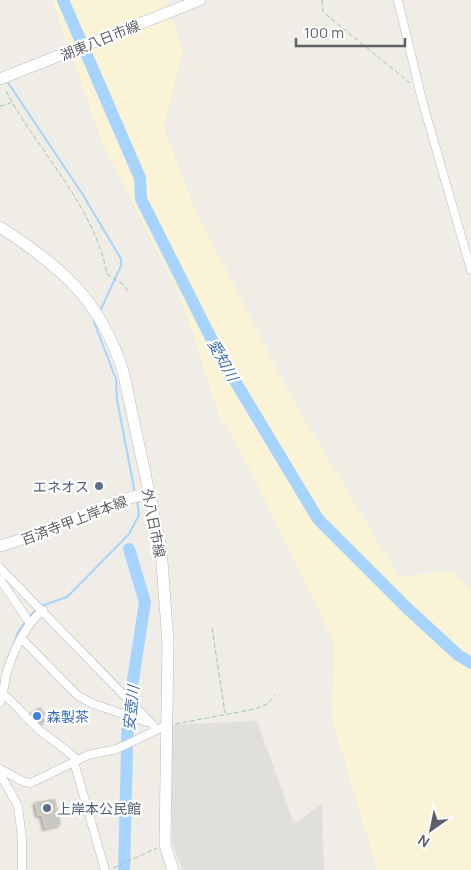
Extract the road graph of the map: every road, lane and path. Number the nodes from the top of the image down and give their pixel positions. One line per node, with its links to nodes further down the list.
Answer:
1 (200, 0): 4 (main road, 湖東八日市線)
2 (322, 0): 6 (path)
3 (398, 0): 6 (street)
4 (0, 79)
5 (6, 91): 7 (path)
6 (420, 92): 10 (street)
7 (12, 102): 8 (path); 11 (path)
8 (0, 106)
9 (0, 226): 12 (main road, 外八日市線)
10 (471, 270)
11 (128, 292)
12 (138, 496): 13 (main road, 百済寺甲上岸本線); 24 (main road, 外八日市線)
13 (0, 546)
14 (0, 568): 16 (street)
15 (0, 578): 17 (street)
16 (42, 610): 17 (street); 24 (street)
17 (29, 622): 19 (street)
18 (212, 628): 23 (path)
19 (21, 638): 20 (street); 24 (street)
20 (4, 694): 22 (street); 25 (street)
21 (276, 695): 23 (path)
22 (0, 702)
23 (225, 714): 24 (path)
24 (159, 726): 25 (street); 28 (main road, 外八日市線)
25 (75, 761): 26 (street); 30 (street)
26 (0, 769)
27 (0, 774): 29 (street)
28 (165, 844): 30 (path); 31 (main road, 外八日市線)
29 (22, 870)
30 (106, 870)
31 (172, 870)

